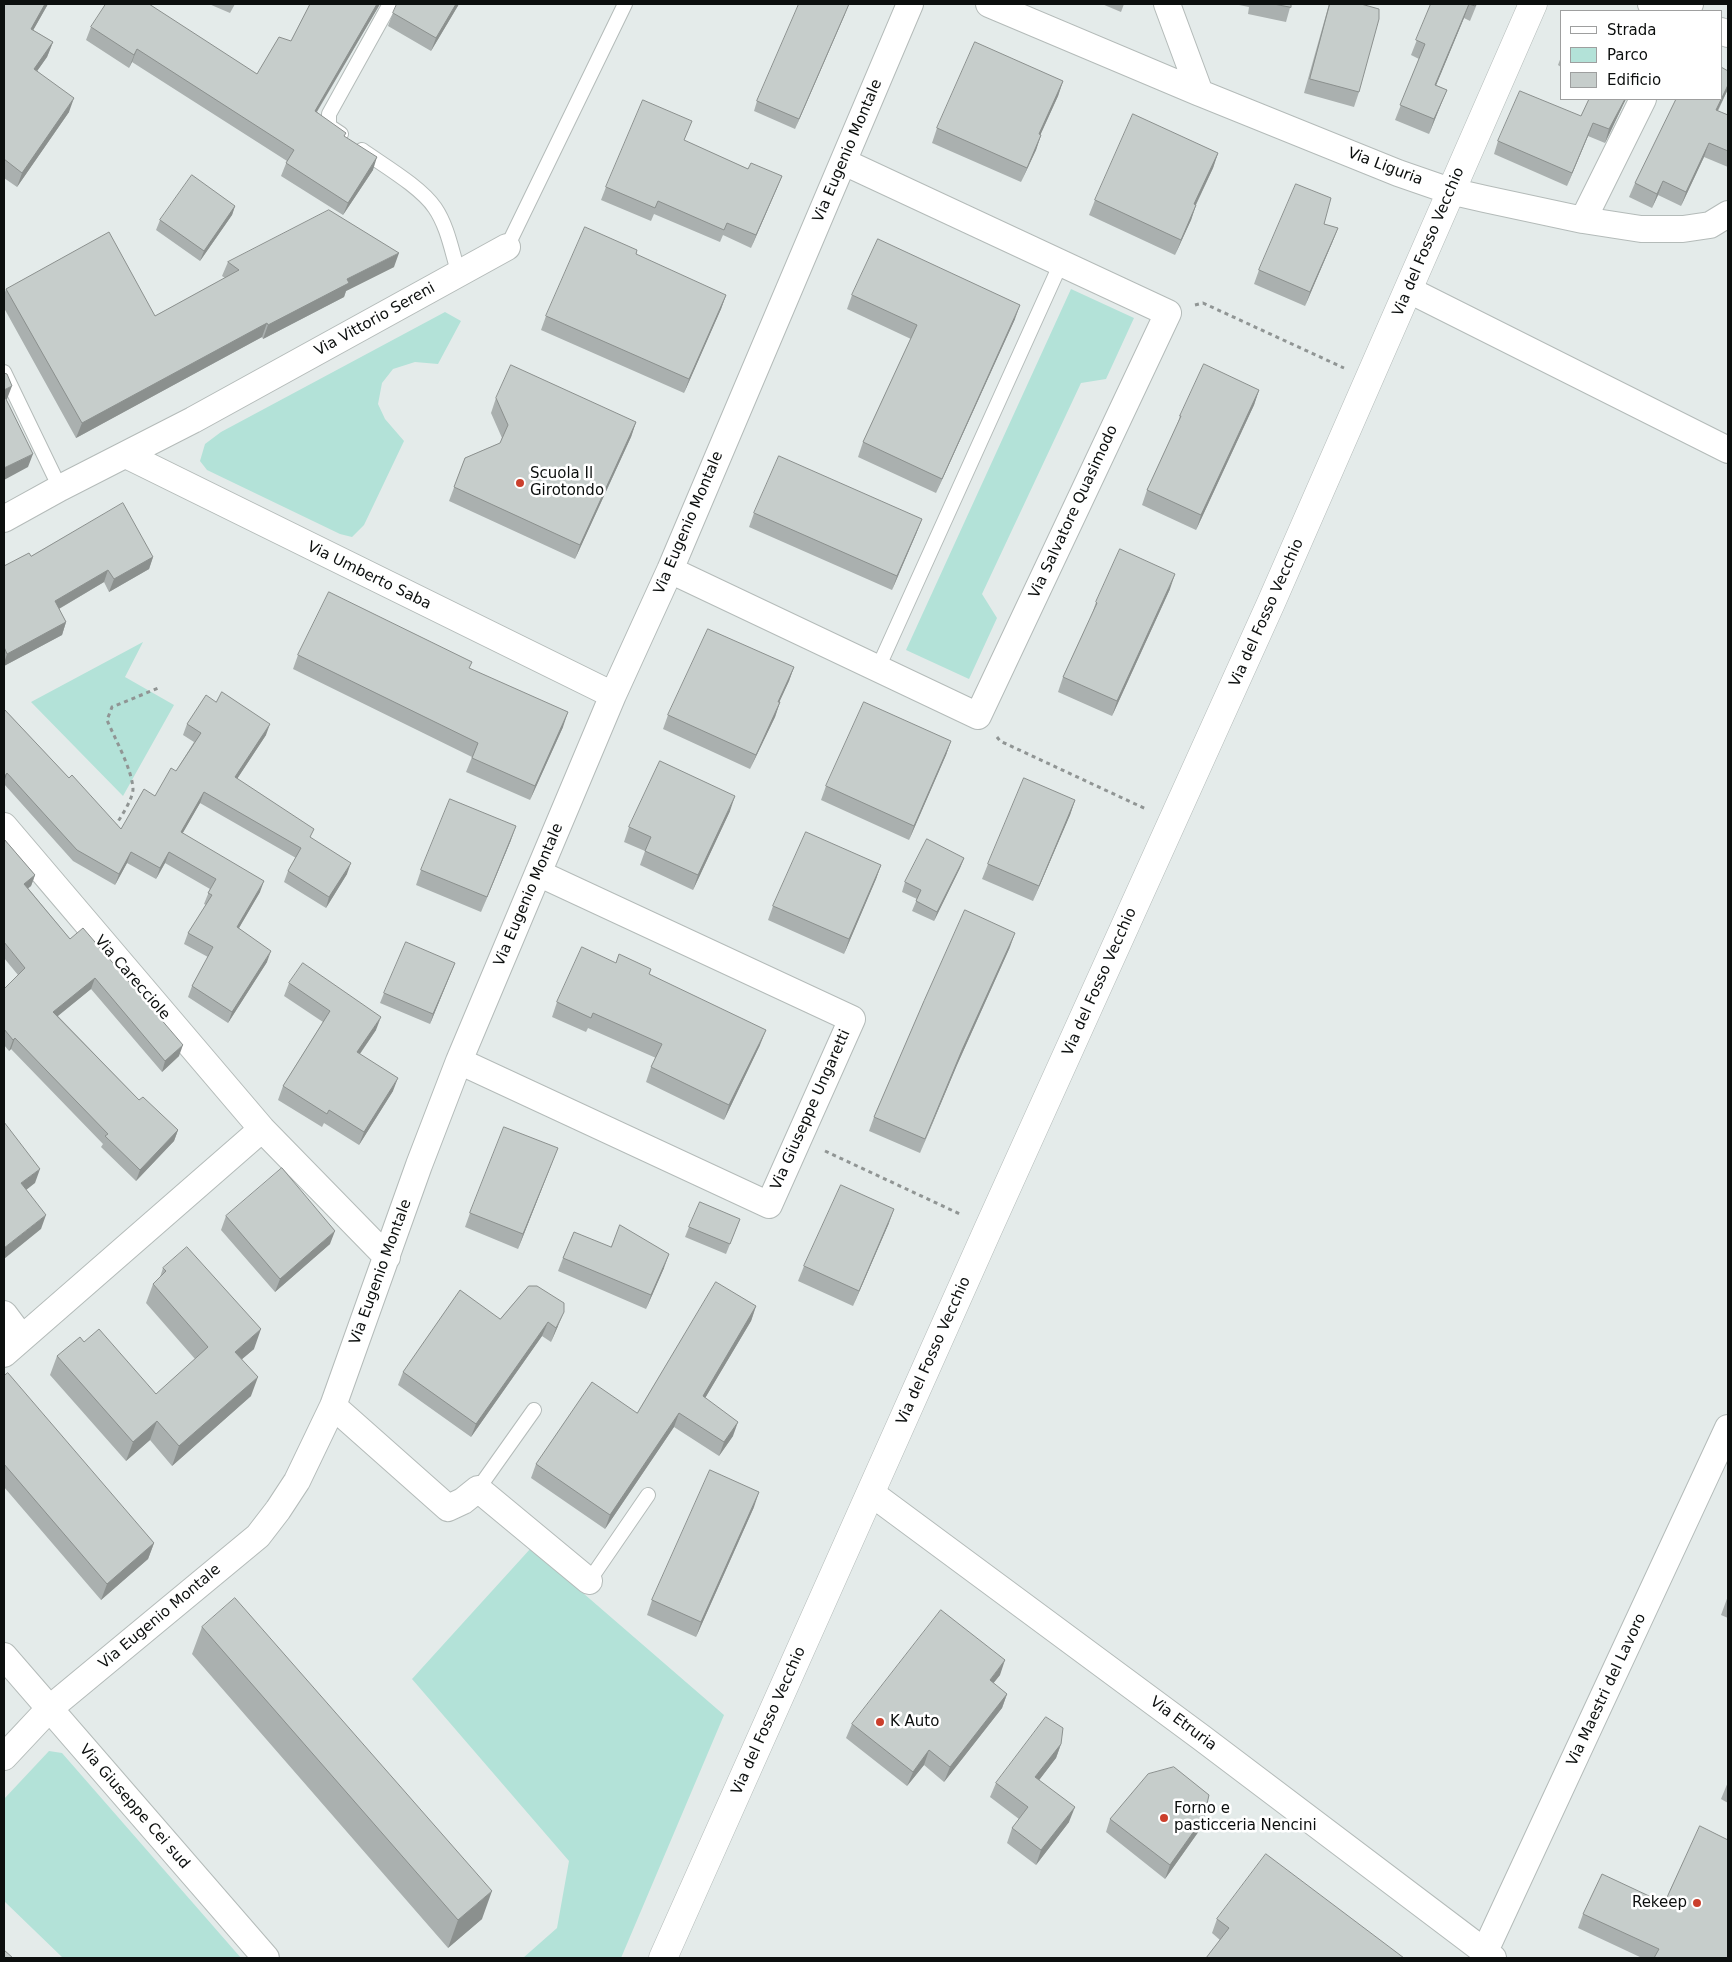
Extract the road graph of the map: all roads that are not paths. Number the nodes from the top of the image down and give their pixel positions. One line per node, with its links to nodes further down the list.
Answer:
1 (390, 4): 17 (lane)
2 (625, 4): 15 (lane, Via Vittorio Sereni)
3 (910, 4): 11 (street, Via Eugenio Montale)
4 (989, 4): 9 (street)
5 (1167, 4): 9 (street)
6 (1532, 4): 12 (street, Via del Fosso Vecchio)
7 (1651, 4): 8 (street)
8 (1666, 10)
9 (1200, 93): 12 (street, Via Liguria)
10 (1643, 100): 14 (street)
11 (844, 162): 16 (street); 24 (street, Via Eugenio Montale)
12 (1450, 191): 14 (street, Via Liguria); 18 (street, Via del Fosso Vecchio)
13 (1728, 214): 14 (street, Via Liguria)
14 (1583, 220)
15 (507, 246): 17 (street, Via Vittorio Sereni)
16 (1061, 263): 25 (lane); 25 (street, Via Salvatore Quasimodo)
17 (459, 274): 21 (street, Via Vittorio Sereni)
18 (1409, 290): 20 (street); 38 (street, Via del Fosso Vecchio)
19 (4, 372): 22 (lane)
20 (1728, 450)
21 (126, 455): 22 (street, Via Vittorio Sereni); 26 (street, Via Umberto Saba)
22 (60, 488): 23 (street, Via Vittorio Sereni)
23 (4, 519)
24 (670, 570): 25 (street); 26 (street, Via Eugenio Montale)
25 (878, 668)
26 (613, 695): 28 (street, Via Eugenio Montale)
27 (4, 826): 30 (street, Via Carecciole)
28 (538, 873): 29 (street, Via Eugenio Montale); 29 (street, Via Giuseppe Ungaretti)
29 (459, 1061): 31 (street, Via Eugenio Montale)
30 (262, 1129): 31 (street, Via Carecciole); 33 (street)
31 (387, 1256): 34 (street, Via Eugenio Montale)
32 (4, 1314): 33 (street)
33 (13, 1346)
34 (333, 1406): 37 (street); 42 (street, Via Eugenio Montale)
35 (534, 1410): 37 (lane)
36 (1728, 1428): 44 (street, Via Maestri del Lavoro)
37 (478, 1489): 40 (street)
38 (871, 1493): 44 (street, Via Etruria); 46 (street, Via del Fosso Vecchio)
39 (648, 1495): 40 (lane)
40 (589, 1581)
41 (4, 1656): 42 (street, Via Giuseppe Cei sud)
42 (49, 1709): 43 (street, Via Eugenio Montale); 45 (street, Via Giuseppe Cei sud)
43 (4, 1757)
44 (1489, 1955)
45 (266, 1958)
46 (663, 1958)

